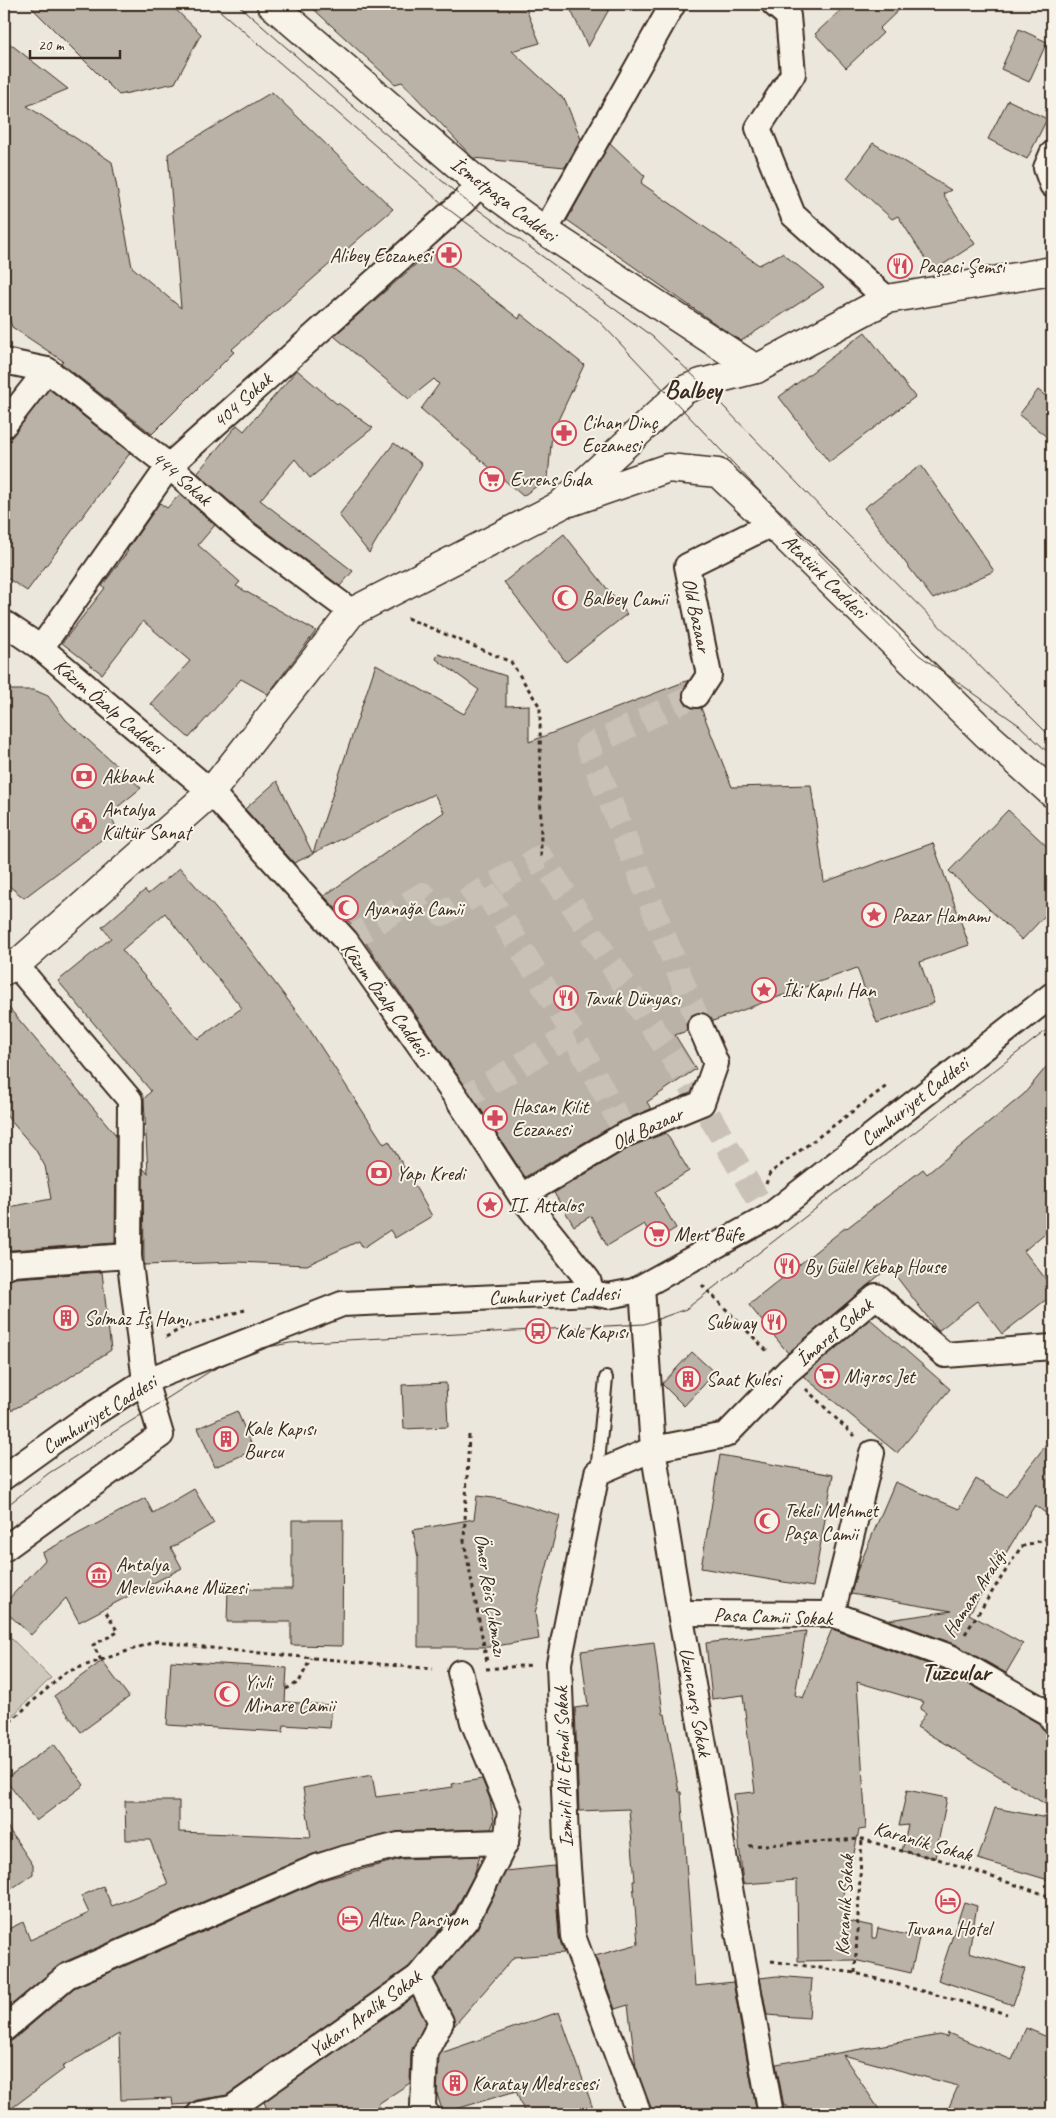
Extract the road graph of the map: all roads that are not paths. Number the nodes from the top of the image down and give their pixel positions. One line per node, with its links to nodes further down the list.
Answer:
1 (271, 4): 5 (main road, İsmetpaşa Caddesi)
2 (673, 4): 7 (street)
3 (774, 4): 9 (street)
4 (1052, 154): 6 (street)
5 (480, 184): 7 (main road, İsmetpaşa Caddesi); 14 (street, 404 Sokak)
6 (1052, 185)
7 (545, 231): 11 (main road, İsmetpaşa Caddesi)
8 (1052, 271): 9 (main road)
9 (887, 298): 11 (main road)
10 (4, 361): 12 (street, 444 Sokak)
11 (756, 369): 15 (main road)
12 (47, 370): 13 (street); 14 (street, 444 Sokak)
13 (4, 425)
14 (169, 466): 17 (street, 444 Sokak); 19 (street, 404 Sokak)
15 (559, 506): 16 (main road, Atatürk Caddesi); 17 (main road)
16 (772, 524): 20 (street, Old Bazaar); 22 (main road, Atatürk Caddesi)
17 (352, 612): 21 (main road)
18 (4, 623): 19 (street, Kâzım Özalp Caddesi)
19 (42, 648): 21 (street, Kâzım Özalp Caddesi)
20 (696, 695)
21 (211, 792): 23 (main road); 26 (street, Kâzım Özalp Caddesi)
22 (1052, 793)
23 (10, 968): 27 (street)
24 (1052, 995): 29 (street, Cumhuriyet Caddesi)
25 (700, 1026): 26 (street, Old Bazaar)
26 (521, 1196): 30 (street, Kâzım Özalp Caddesi)
27 (129, 1256): 28 (street); 33 (street)
28 (4, 1268)
29 (642, 1287): 30 (street, Cumhuriyet Caddesi); 34 (street, Uzuncarşı Sokak)
30 (592, 1293): 33 (street, Cumhuriyet Caddesi)
31 (1052, 1347): 34 (street, İmaret Sokak)
32 (606, 1378): 36 (lane)
33 (146, 1381): 37 (street, Cumhuriyet Caddesi); 38 (street)
34 (653, 1449): 36 (street); 39 (street, Uzuncarşı Sokak)
35 (872, 1453): 40 (street)
36 (597, 1473): 48 (street, Izmirli Ali Efendi Sokak)
37 (4, 1477)
38 (4, 1549)
39 (680, 1613): 40 (street, Pasa Camii Sokak); 49 (street, Uzuncarşı Sokak)
40 (832, 1614): 42 (street, Pasa Camii Sokak)
41 (460, 1672): 43 (street, Yukarı Aralik Sokak)
42 (1052, 1719)
43 (506, 1842): 44 (street, Yukarı Aralik Sokak); 45 (street)
44 (418, 1977): 46 (street, Yukarı Aralik Sokak); 47 (street)
45 (4, 2029)
46 (199, 2114)
47 (426, 2114)
48 (639, 2114)
49 (771, 2114)

